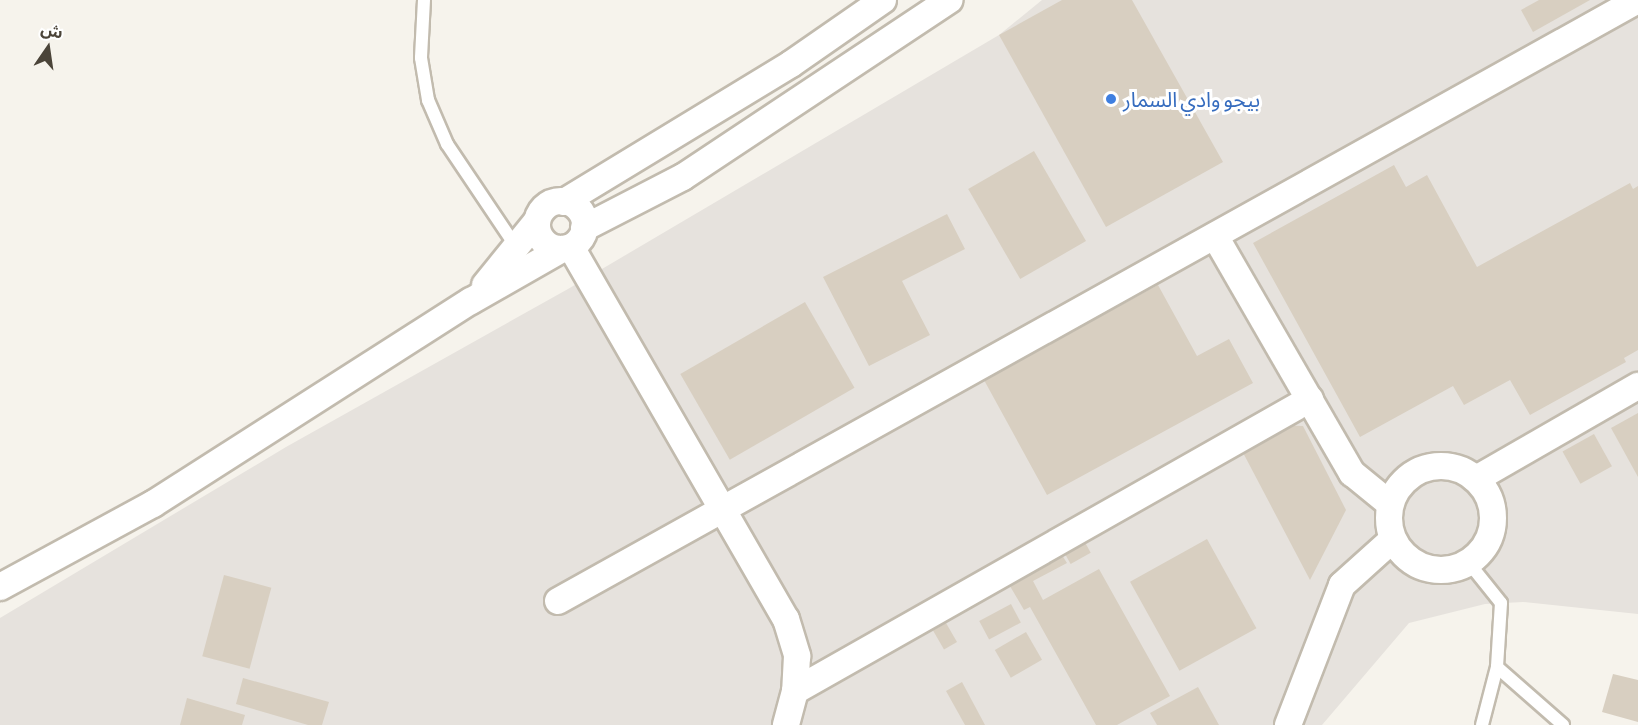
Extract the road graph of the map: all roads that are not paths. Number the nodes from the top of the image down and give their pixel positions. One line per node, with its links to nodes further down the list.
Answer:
1 (424, 0): 9 (lane)
2 (883, 0): 5 (street)
3 (949, 0): 8 (street)
4 (1638, 0): 7 (street)
5 (564, 202): 6 (street); 8 (street)
6 (537, 221): 8 (street); 9 (street)
7 (1215, 236): 12 (street); 15 (street)
8 (572, 241): 10 (street); 15 (street)
9 (517, 248): 10 (street)
10 (471, 301): 18 (street)
11 (1638, 386): 13 (street)
12 (1310, 399): 14 (street); 21 (street)
13 (1476, 479): 14 (street); 17 (street)
14 (1390, 504): 16 (street)
15 (722, 510): 19 (street); 21 (street)
16 (1392, 540): 17 (street); 23 (street)
17 (1469, 563): 20 (lane)
18 (0, 587)
19 (558, 601)
20 (1497, 667): 24 (lane); 25 (lane)
21 (795, 691): 22 (street)
22 (786, 725)
23 (1288, 725)
24 (1482, 725)
25 (1563, 725)

